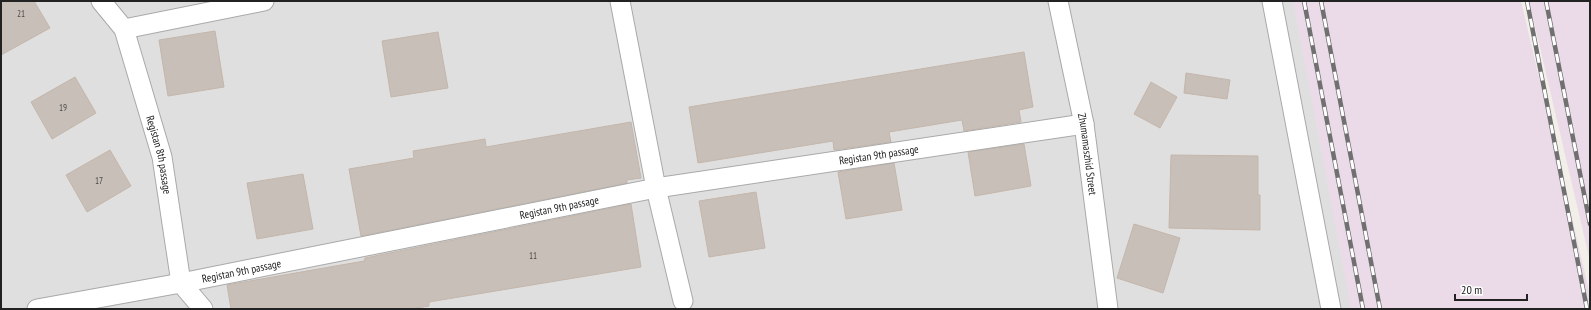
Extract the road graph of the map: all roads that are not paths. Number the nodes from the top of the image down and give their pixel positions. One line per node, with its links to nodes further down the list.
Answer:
1 (101, 1): 6 (street, Registan 8th passage)
2 (264, 1): 6 (street)
3 (620, 1): 8 (street)
4 (1058, 1): 7 (street, Zhumamaszhid Street)
5 (1272, 1): 14 (street)
6 (124, 29): 9 (street, Registan 8th passage)
7 (1084, 124): 8 (street, Registan 9th passage); 13 (street, Zhumamaszhid Street)
8 (656, 188): 9 (street, Registan 9th passage); 10 (street)
9 (181, 283): 11 (street, Registan 9th passage); 12 (street)
10 (683, 301)
11 (37, 309)
12 (203, 309)
13 (1108, 309)
14 (1331, 309)

